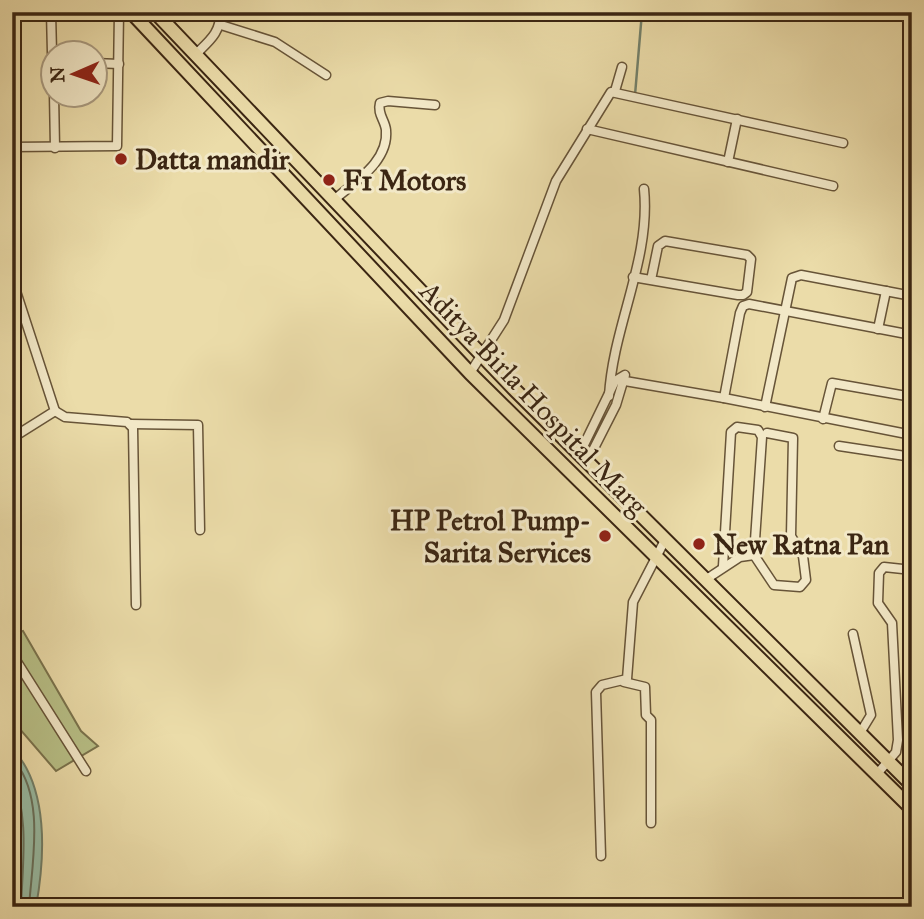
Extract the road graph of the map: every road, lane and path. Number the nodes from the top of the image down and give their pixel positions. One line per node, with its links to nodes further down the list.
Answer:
1 (51, 12): 7 (street)
2 (119, 12): 10 (street)
3 (131, 12): 25 (main road, Aditya Birla Hospital Marg)
4 (155, 12): 8 (main road, Aditya Birla Hospital Marg)
5 (220, 12): 6 (street)
6 (221, 25): 8 (street); 12 (street)
7 (52, 38)
8 (195, 55): 22 (main road, Aditya Birla Hospital Marg)
9 (108, 64): 10 (street)
10 (119, 64): 20 (street)
11 (622, 67): 13 (street)
12 (326, 75)
13 (615, 91): 16 (street); 17 (street)
14 (435, 105): 26 (street)
15 (54, 108): 20 (street)
16 (737, 119): 18 (street); 21 (street)
17 (587, 129): 21 (street); 37 (street)
18 (844, 143)
19 (12, 147): 20 (street)
20 (55, 148)
21 (728, 162): 23 (street)
22 (317, 179): 25 (main road); 26 (main road, Aditya Birla Hospital Marg)
23 (833, 186)
24 (644, 190): 27 (street)
25 (304, 193): 32 (main road, Aditya Birla Hospital Marg)
26 (335, 199): 28 (main road, Aditya Birla Hospital Marg)
27 (633, 277): 30 (street); 40 (street)
28 (410, 278): 32 (main road); 37 (main road, Aditya Birla Hospital Marg)
29 (12, 279): 45 (street)
30 (650, 280): 30 (street)
31 (886, 291): 33 (street); 34 (street); 35 (street)
32 (396, 292): 38 (main road, Aditya Birla Hospital Marg)
33 (912, 296)
34 (784, 313): 35 (street); 42 (street); 44 (street)
35 (878, 329): 36 (street)
36 (912, 335)
37 (481, 354): 38 (street); 53 (main road, Aditya Birla Hospital Marg)
38 (470, 373): 57 (main road, Aditya Birla Hospital Marg)
39 (625, 381): 40 (street); 42 (street); 43 (street)
40 (609, 396): 43 (street); 53 (street)
41 (912, 397): 46 (street)
42 (723, 398): 44 (street)
43 (618, 400): 53 (street)
44 (765, 407): 46 (street)
45 (55, 411): 47 (street); 50 (street)
46 (823, 419): 49 (street)
47 (131, 424): 54 (street); 61 (street)
48 (767, 433): 56 (street)
49 (912, 435)
50 (12, 439)
51 (839, 446): 52 (street)
52 (912, 457)
53 (583, 458): 55 (main road, Aditya Birla Hospital Marg)
54 (200, 530)
55 (665, 540): 57 (street); 60 (main road, Aditya Birla Hospital Marg)
56 (754, 555): 58 (street); 58 (street)
57 (656, 557): 64 (street); 68 (main road, Aditya Birla Hospital Marg)
58 (723, 566): 60 (street)
59 (912, 570): 66 (street)
60 (705, 580): 65 (main road, Aditya Birla Hospital Marg)
61 (136, 606)
62 (853, 634): 65 (street)
63 (12, 654): 67 (street)
64 (624, 682): 71 (street); 72 (street)
65 (860, 733): 66 (main road, Aditya Birla Hospital Marg)
66 (888, 762): 68 (street); 69 (main road, Aditya Birla Hospital Marg)
67 (86, 771)
68 (877, 774): 70 (main road, Aditya Birla Hospital Marg)
69 (912, 785)
70 (912, 809)
71 (651, 823)
72 (601, 856)

